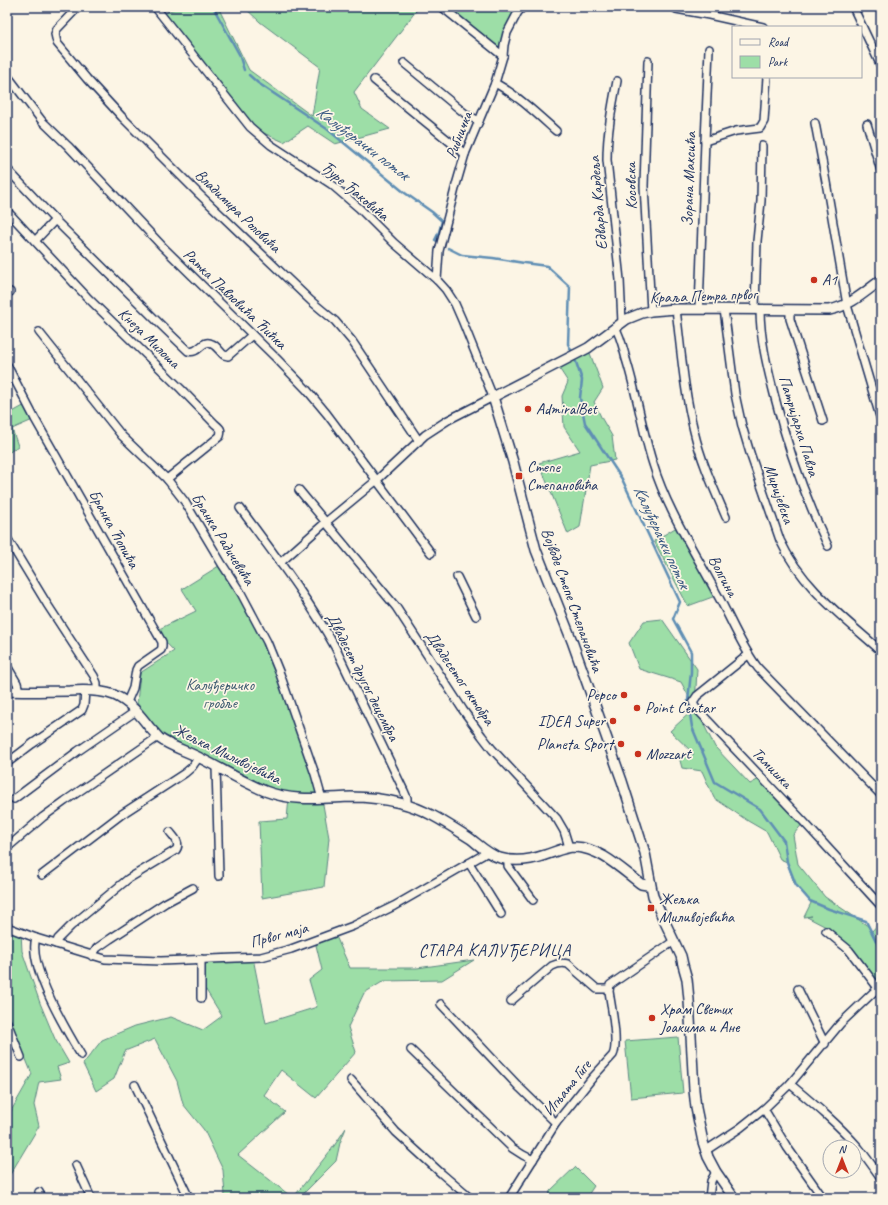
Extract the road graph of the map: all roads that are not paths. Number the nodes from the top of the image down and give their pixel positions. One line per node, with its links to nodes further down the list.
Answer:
1 (78, 7): 48 (street, Владимира Роловића)
2 (155, 7): 32 (street, Ђуре Ђаковића)
3 (442, 7): 11 (street)
4 (524, 7): 11 (street, Рибничка)
5 (711, 7): 8 (street)
6 (853, 7): 14 (street)
7 (676, 10): 8 (street)
8 (709, 15): 9 (street)
9 (758, 26)
10 (709, 49): 24 (street, Зорана Максића)
11 (503, 56): 19 (street, Рибничка)
12 (648, 61): 40 (street, Косовска)
13 (404, 63): 20 (street)
14 (881, 66)
15 (7, 75): 43 (street, Ратка Павловића Ћићка)
16 (767, 78): 24 (street)
17 (374, 80): 26 (street)
18 (616, 81): 41 (street, Едварда Кардеља)
19 (495, 83): 20 (street, Рибничка); 23 (street)
20 (479, 121): 26 (street, Рибничка)
21 (815, 123): 34 (street)
22 (867, 124): 28 (street)
23 (556, 131)
24 (705, 141): 36 (street, Зорана Максића)
25 (762, 146): 38 (street, Патријарха Павла)
26 (465, 154): 32 (street, Рибничка)
27 (7, 169): 30 (street, Кнеза Милоша)
28 (881, 171)
29 (7, 211): 31 (street, Кнеза Милоша)
30 (55, 220): 31 (street); 43 (street, Кнеза Милоша)
31 (35, 241): 49 (street, Кнеза Милоша)
32 (437, 280): 45 (street, Ђуре Ђаковића)
33 (881, 280): 34 (street, Краља Петра првог)
34 (847, 304): 39 (street, Краља Петра првог); 46 (street)
35 (676, 309): 36 (street, Краља Петра првог); 40 (street, Краља Петра првог); 53 (street)
36 (699, 309): 37 (street, Краља Петра првог)
37 (724, 309): 38 (street, Краља Петра првог); 61 (street, Миријевска)
38 (757, 309): 39 (street, Краља Петра првог); 56 (street, Патријарха Павла)
39 (790, 310): 47 (street)
40 (651, 311): 41 (street, Краља Петра првог)
41 (618, 325): 45 (street, Краља Петра првог); 62 (street, Волгина)
42 (39, 332): 49 (street, Бранка Радичевића)
43 (252, 335): 50 (street, Ратка Павловића Ћићка)
44 (7, 365): 68 (street, Бранка Ћопића)
45 (492, 397): 48 (street); 86 (street, Војводе Степе Степановића)
46 (881, 420)
47 (822, 421)
48 (419, 441): 50 (street)
49 (167, 479): 76 (street, Бранка Радичевића)
50 (377, 480): 54 (street); 57 (street, Ратка Павловића Ћићка)
51 (299, 490): 54 (street, Двадесетог октобра)
52 (240, 508): 58 (street, Двадесет другог децембра)
53 (726, 517)
54 (326, 522): 58 (street); 80 (street, Двадесетог октобра)
55 (7, 538): 67 (street)
56 (828, 546)
57 (431, 553)
58 (280, 563): 77 (street, Двадесет другог децембра)
59 (458, 577): 60 (street)
60 (476, 616)
61 (881, 651)
62 (748, 655): 74 (street, Волгина); 89 (street, Тамишка)
63 (7, 666): 66 (street)
64 (7, 690): 66 (street, Жељка Миливојевића)
65 (85, 690): 66 (street, Жељка Миливојевића); 67 (street, Жељка Миливојевића); 72 (street)
66 (19, 691)
67 (97, 691): 68 (street, Жељка Миливојевића)
68 (127, 702): 69 (street, Жељка Миливојевића)
69 (136, 711): 70 (street, Жељка Миливојевића); 75 (street)
70 (158, 737): 71 (street, Жељка Миливојевића); 79 (street)
71 (199, 757): 73 (street, Жељка Миливојевића); 84 (street)
72 (7, 763)
73 (216, 767): 76 (street, Жељка Миливојевића); 85 (street)
74 (881, 795)
75 (14, 799)
76 (322, 799): 77 (street, Жељка Миливојевића)
77 (407, 805): 81 (street, Жељка Миливојевића)
78 (170, 832): 95 (street)
79 (8, 847)
80 (569, 847): 82 (street, Жељка Миливојевића); 86 (street, Жељка Миливојевића)
81 (487, 852): 82 (street, Жељка Миливојевића); 83 (street, Првог маја)
82 (508, 859): 88 (street)
83 (469, 863): 90 (street); 97 (street, Првог маја)
84 (42, 875)
85 (219, 876)
86 (650, 884): 94 (street, Војводе Степе Степановића)
87 (193, 888): 96 (street)
88 (532, 900)
89 (881, 906)
90 (501, 914)
91 (7, 927): 93 (street, Првог маја)
92 (826, 931): 98 (street)
93 (36, 938): 95 (street, Првог маја); 107 (street)
94 (674, 941): 99 (street); 114 (street, Војводе Степе Степановића)
95 (56, 944): 96 (street, Првог маја)
96 (92, 956): 97 (street, Првог маја)
97 (201, 959): 101 (street)
98 (879, 986): 105 (street)
99 (609, 989): 102 (street); 113 (street, Игњата Гиге)
100 (798, 989): 105 (street)
101 (201, 998)
102 (510, 1001)
103 (441, 1004): 113 (street)
104 (7, 1022): 108 (street)
105 (825, 1044): 110 (street)
106 (411, 1050): 115 (street)
107 (81, 1055)
108 (21, 1057)
109 (351, 1080): 121 (street)
110 (790, 1084): 112 (street); 118 (street)
111 (135, 1085): 120 (street)
112 (764, 1109): 114 (street); 125 (street)
113 (556, 1123): 115 (street, Игњата Гиге)
114 (705, 1151): 117 (street, Војводе Степе Степановића)
115 (533, 1160): 122 (street, Игњата Гиге)
116 (76, 1165): 119 (street)
117 (716, 1172): 123 (street); 124 (street, Војводе Степе Степановића)
118 (881, 1178)
119 (91, 1198)
120 (189, 1198)
121 (470, 1198)
122 (509, 1198)
123 (709, 1198)
124 (734, 1198)
125 (823, 1198)

